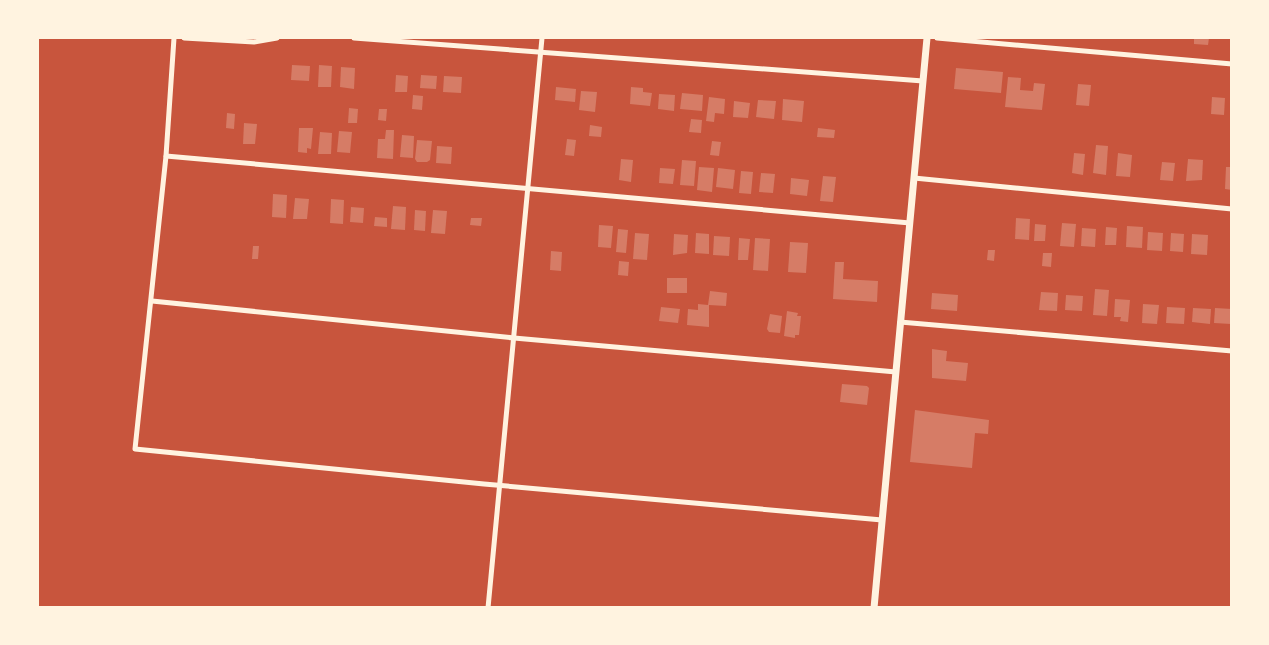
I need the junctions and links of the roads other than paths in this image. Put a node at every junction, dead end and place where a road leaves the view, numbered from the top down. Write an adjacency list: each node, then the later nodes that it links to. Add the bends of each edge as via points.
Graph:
1 (174, 38): 11 (street)
2 (184, 38): 3 (street, via 254,42)
3 (277, 38)
4 (354, 38): 8 (street)
5 (542, 38): 8 (street)
6 (927, 38): 10 (street)
7 (937, 38): 9 (street)
8 (541, 51): 10 (street); 13 (street)
9 (1232, 64)
10 (923, 82): 12 (street)
11 (166, 156): 13 (street); 16 (street)
12 (914, 178): 14 (street); 15 (street)
13 (527, 188): 15 (street); 18 (street)
14 (1232, 209)
15 (910, 223): 17 (street)
16 (152, 301): 18 (street); 21 (street, via 135,449)
17 (900, 322): 19 (street); 20 (street)
18 (514, 338): 20 (street); 21 (street)
19 (1232, 352)
20 (896, 372): 22 (street)
21 (500, 486): 22 (street); 23 (street)
22 (882, 520): 24 (street)
23 (488, 608)
24 (874, 608)

